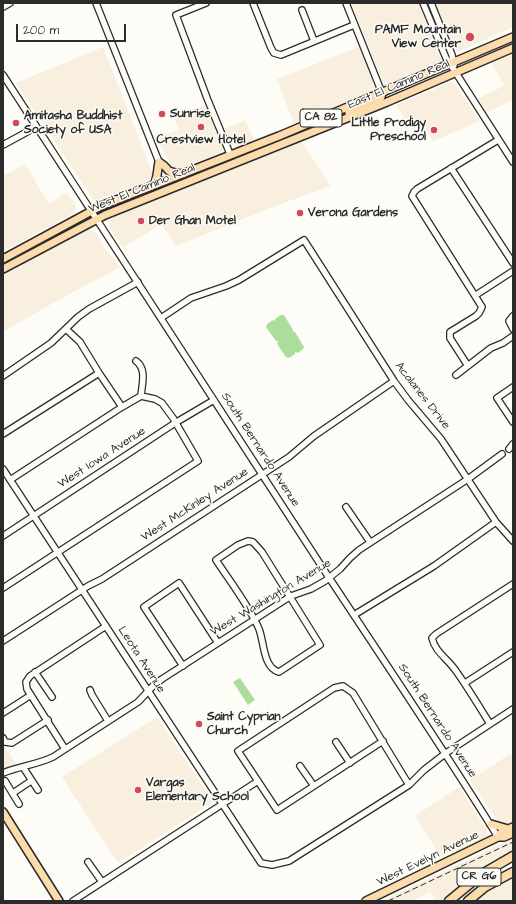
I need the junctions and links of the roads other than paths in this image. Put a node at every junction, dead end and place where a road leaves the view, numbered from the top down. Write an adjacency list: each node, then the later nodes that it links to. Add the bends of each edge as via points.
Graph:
1 (10, 3): 8 (street)
2 (96, 3): 26 (street)
3 (206, 3): 24 (street, via 176,15)
4 (253, 3): 12 (street, via 274,53 281,55)
5 (346, 3): 10 (street)
6 (423, 3): 14 (street, via 446,58)
7 (431, 3): 14 (street, via 452,55)
8 (3, 7)
9 (302, 10): 12 (street)
10 (354, 25): 12 (street); 17 (street)
11 (513, 37): 14 (main road, East El Camino Real / CA 82)
12 (314, 42)
13 (513, 48): 15 (main road, East El Camino Real / CA 82)
14 (452, 63): 15 (street); 17 (main road, East El Camino Real / CA 82)
15 (456, 73): 18 (main road, East El Camino Real / CA 82); 22 (street)
16 (3, 75): 19 (street, South Bernardo Avenue)
17 (382, 93): 18 (main road, via 379,100 339,117); 20 (main road, East El Camino Real / CA 82)
18 (329, 126): 21 (main road, East El Camino Real / CA 82)
19 (36, 127): 23 (street); 33 (street, South Bernardo Avenue)
20 (279, 136): 24 (main road, East El Camino Real / CA 82); 25 (main road, via 276,141 257,150)
21 (294, 140): 25 (main road, West El Camino Real / CA 82)
22 (498, 140): 27 (street); 28 (street)
23 (3, 145)
24 (230, 154): 29 (main road, East El Camino Real / CA 82); 31 (main road, via 226,162 198,173)
25 (254, 156): 31 (main road, West El Camino Real / CA 82)
26 (159, 162): 30 (main road, via 172,172); 32 (main road, via 158,178)
27 (513, 162)
28 (451, 168): 36 (street); 40 (street, via 412,194)
29 (192, 171): 30 (main road, West El Camino Real / CA 82)
30 (183, 175): 32 (main road, West El Camino Real / CA 82)
31 (186, 182): 34 (main road, West El Camino Real / CA 82)
32 (154, 186): 33 (main road, West El Camino Real / CA 82)
33 (91, 211): 34 (street, South Bernardo Avenue); 35 (main road, West El Camino Real / CA 82)
34 (96, 219): 37 (main road, West El Camino Real / CA 82); 39 (street, South Bernardo Avenue)
35 (3, 259)
36 (513, 263)
37 (3, 269)
38 (513, 271): 40 (street)
39 (138, 282): 42 (street, South Bernardo Avenue); 43 (street, via 78,316)
40 (476, 295): 47 (street, via 482,307 479,313 449,334)
41 (513, 316): 44 (street, via 509,321)
42 (160, 318): 51 (street, Acalanes Drive, via 191,298 239,280 304,240); 54 (street, South Bernardo Avenue)
43 (66, 329): 48 (street, via 80,342); 50 (street, via 51,344)
44 (513, 329)
45 (513, 336): 47 (street, via 491,348)
46 (136, 361): 53 (street, via 144,372)
47 (468, 366): 49 (street)
48 (98, 373): 55 (street); 58 (street)
49 (456, 375)
50 (3, 376)
51 (394, 381): 63 (street, West McKinley Avenue); 64 (street, Acalanes Drive, via 441,439)
52 (513, 387): 56 (street, via 497,398)
53 (141, 396): 55 (street); 57 (street, via 162,403)
54 (214, 400): 57 (street, West Iowa Avenue); 63 (street, South Bernardo Avenue)
55 (122, 407): 65 (street)
56 (513, 422)
57 (175, 423): 67 (street, West Iowa Avenue); 72 (street, via 198,461)
58 (3, 434)
59 (513, 444): 60 (street)
60 (509, 449)
61 (502, 454): 64 (street, West Washington Avenue)
62 (3, 469): 65 (street, Leota Avenue)
63 (262, 474): 73 (street, South Bernardo Avenue); 76 (street, West McKinley Avenue)
64 (468, 479): 68 (street, Acalanes Drive); 71 (street, West Washington Avenue)
65 (10, 480): 67 (street, Leota Avenue)
66 (346, 507): 71 (street)
67 (34, 516): 69 (street, West Iowa Avenue); 72 (street, Leota Avenue)
68 (496, 522): 70 (street, Acalanes Drive); 78 (street, via 434,566)
69 (3, 536)
70 (513, 541)
71 (370, 542): 73 (street, West Washington Avenue)
72 (58, 552): 75 (street); 76 (street, Leota Avenue)
73 (329, 577): 77 (street, West Washington Avenue, via 311,589); 78 (street, South Bernardo Avenue)
74 (513, 584): 86 (street, via 432,638 438,652)
75 (3, 588)
76 (82, 590): 80 (street, Leota Avenue); 81 (street, West McKinley Avenue)
77 (291, 596): 79 (street, West Washington Avenue); 79 (street, via 320,645 279,672 274,671 267,660 261,633); 79 (street, via 262,552 252,542 238,545 216,560)
78 (354, 615): 100 (street, South Bernardo Avenue)
79 (254, 619): 82 (street, West Washington Avenue)
80 (106, 626): 85 (street); 88 (street, Leota Avenue)
81 (3, 641)
82 (218, 643): 84 (street, West Washington Avenue); 84 (street, via 179,583 144,607)
83 (513, 652): 86 (street)
84 (183, 666): 88 (street, West Washington Avenue)
85 (35, 672): 89 (street, via 26,682); 90 (street)
86 (465, 683): 95 (street)
87 (90, 690): 94 (street)
88 (149, 691): 94 (street, West Washington Avenue, via 138,702); 113 (street, Leota Avenue)
89 (30, 694): 92 (street); 93 (street)
90 (52, 697)
91 (513, 709): 95 (street)
92 (3, 714)
93 (48, 720): 96 (street, via 12,743 5,742); 99 (street)
94 (108, 721): 99 (street, West Washington Avenue)
95 (490, 724): 100 (street)
96 (3, 738)
97 (383, 741): 101 (street); 107 (street, via 353,693 344,686 334,688 238,751); 108 (street)
98 (336, 742): 101 (street)
99 (65, 749): 103 (street, West Washington Avenue, via 40,763)
100 (446, 753): 108 (street); 115 (street, South Bernardo Avenue)
101 (350, 763): 109 (street)
102 (300, 766): 109 (street)
103 (23, 767): 104 (street, West Washington Avenue); 106 (street)
104 (3, 772)
105 (5, 780): 111 (street)
106 (31, 781): 110 (street); 111 (street)
107 (258, 781): 109 (street, via 277,810); 113 (street)
108 (409, 784): 113 (street, Leota Avenue, via 289,861 272,865 261,863)
109 (314, 786)
110 (38, 790)
111 (13, 793): 112 (street)
112 (19, 804)
113 (222, 804): 122 (street)
114 (3, 812): 124 (main road)
115 (491, 824): 116 (main road); 117 (street, South Bernardo Avenue)
116 (511, 830): 117 (main road, West Evelyn Avenue, via 504,837)
117 (498, 837): 126 (main road, West Evelyn Avenue)
118 (513, 857): 127 (highway, CR G6, via 472,882)
119 (88, 862): 122 (street)
120 (513, 872): 123 (highway, CR G6)
121 (513, 876): 123 (highway)
122 (102, 882): 125 (street)
123 (494, 882): 128 (highway, CR G6)
124 (59, 901)
125 (74, 901)
126 (366, 901)
127 (449, 901)
128 (468, 901)

